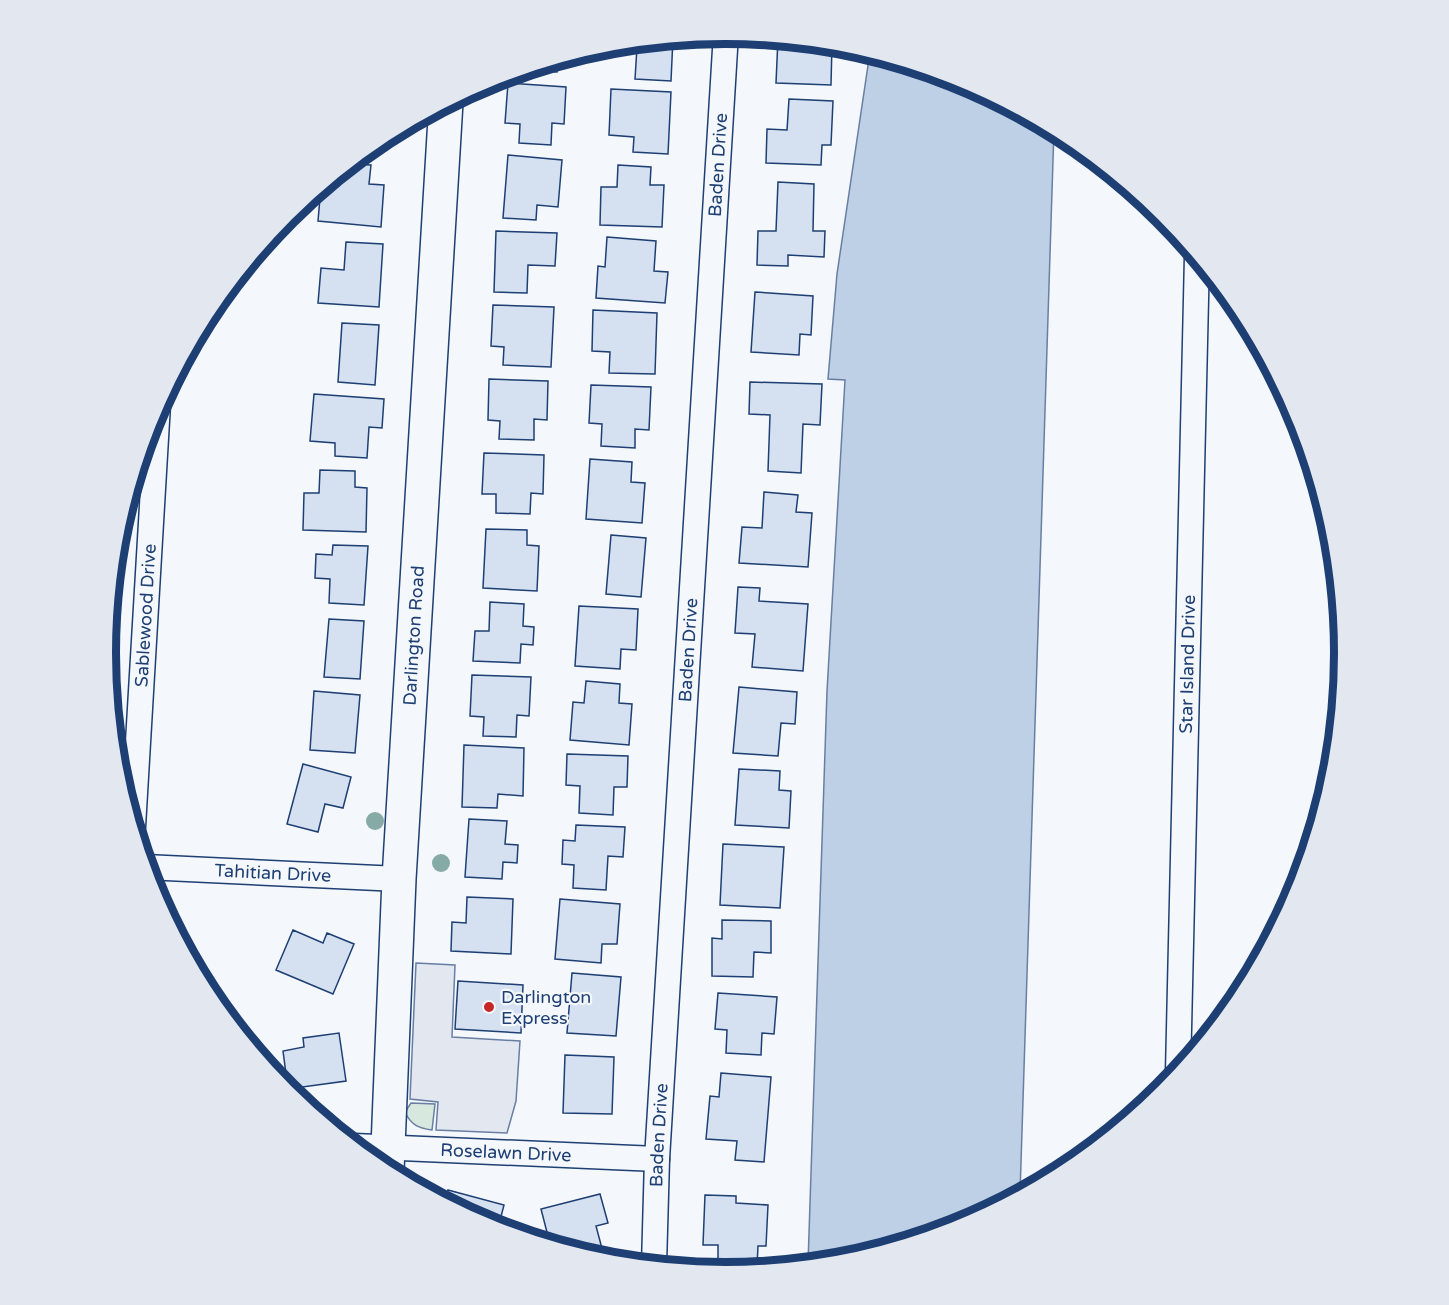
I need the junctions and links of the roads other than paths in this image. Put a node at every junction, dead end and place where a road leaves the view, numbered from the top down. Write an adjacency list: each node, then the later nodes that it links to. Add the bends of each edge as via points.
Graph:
1 (725, 44): 9 (street, Baden Drive)
2 (445, 111): 7 (street, Darlington Road)
3 (1197, 269): 8 (street, Star Island Drive)
4 (156, 435): 5 (street, Sablewood Drive)
5 (134, 803)
6 (155, 867): 7 (street, Tahitian Drive)
7 (399, 879): 10 (street, Darlington Road)
8 (1178, 1058)
9 (657, 1159): 10 (street, Roselawn Drive); 11 (street, Baden Drive)
10 (387, 1160)
11 (654, 1257)

